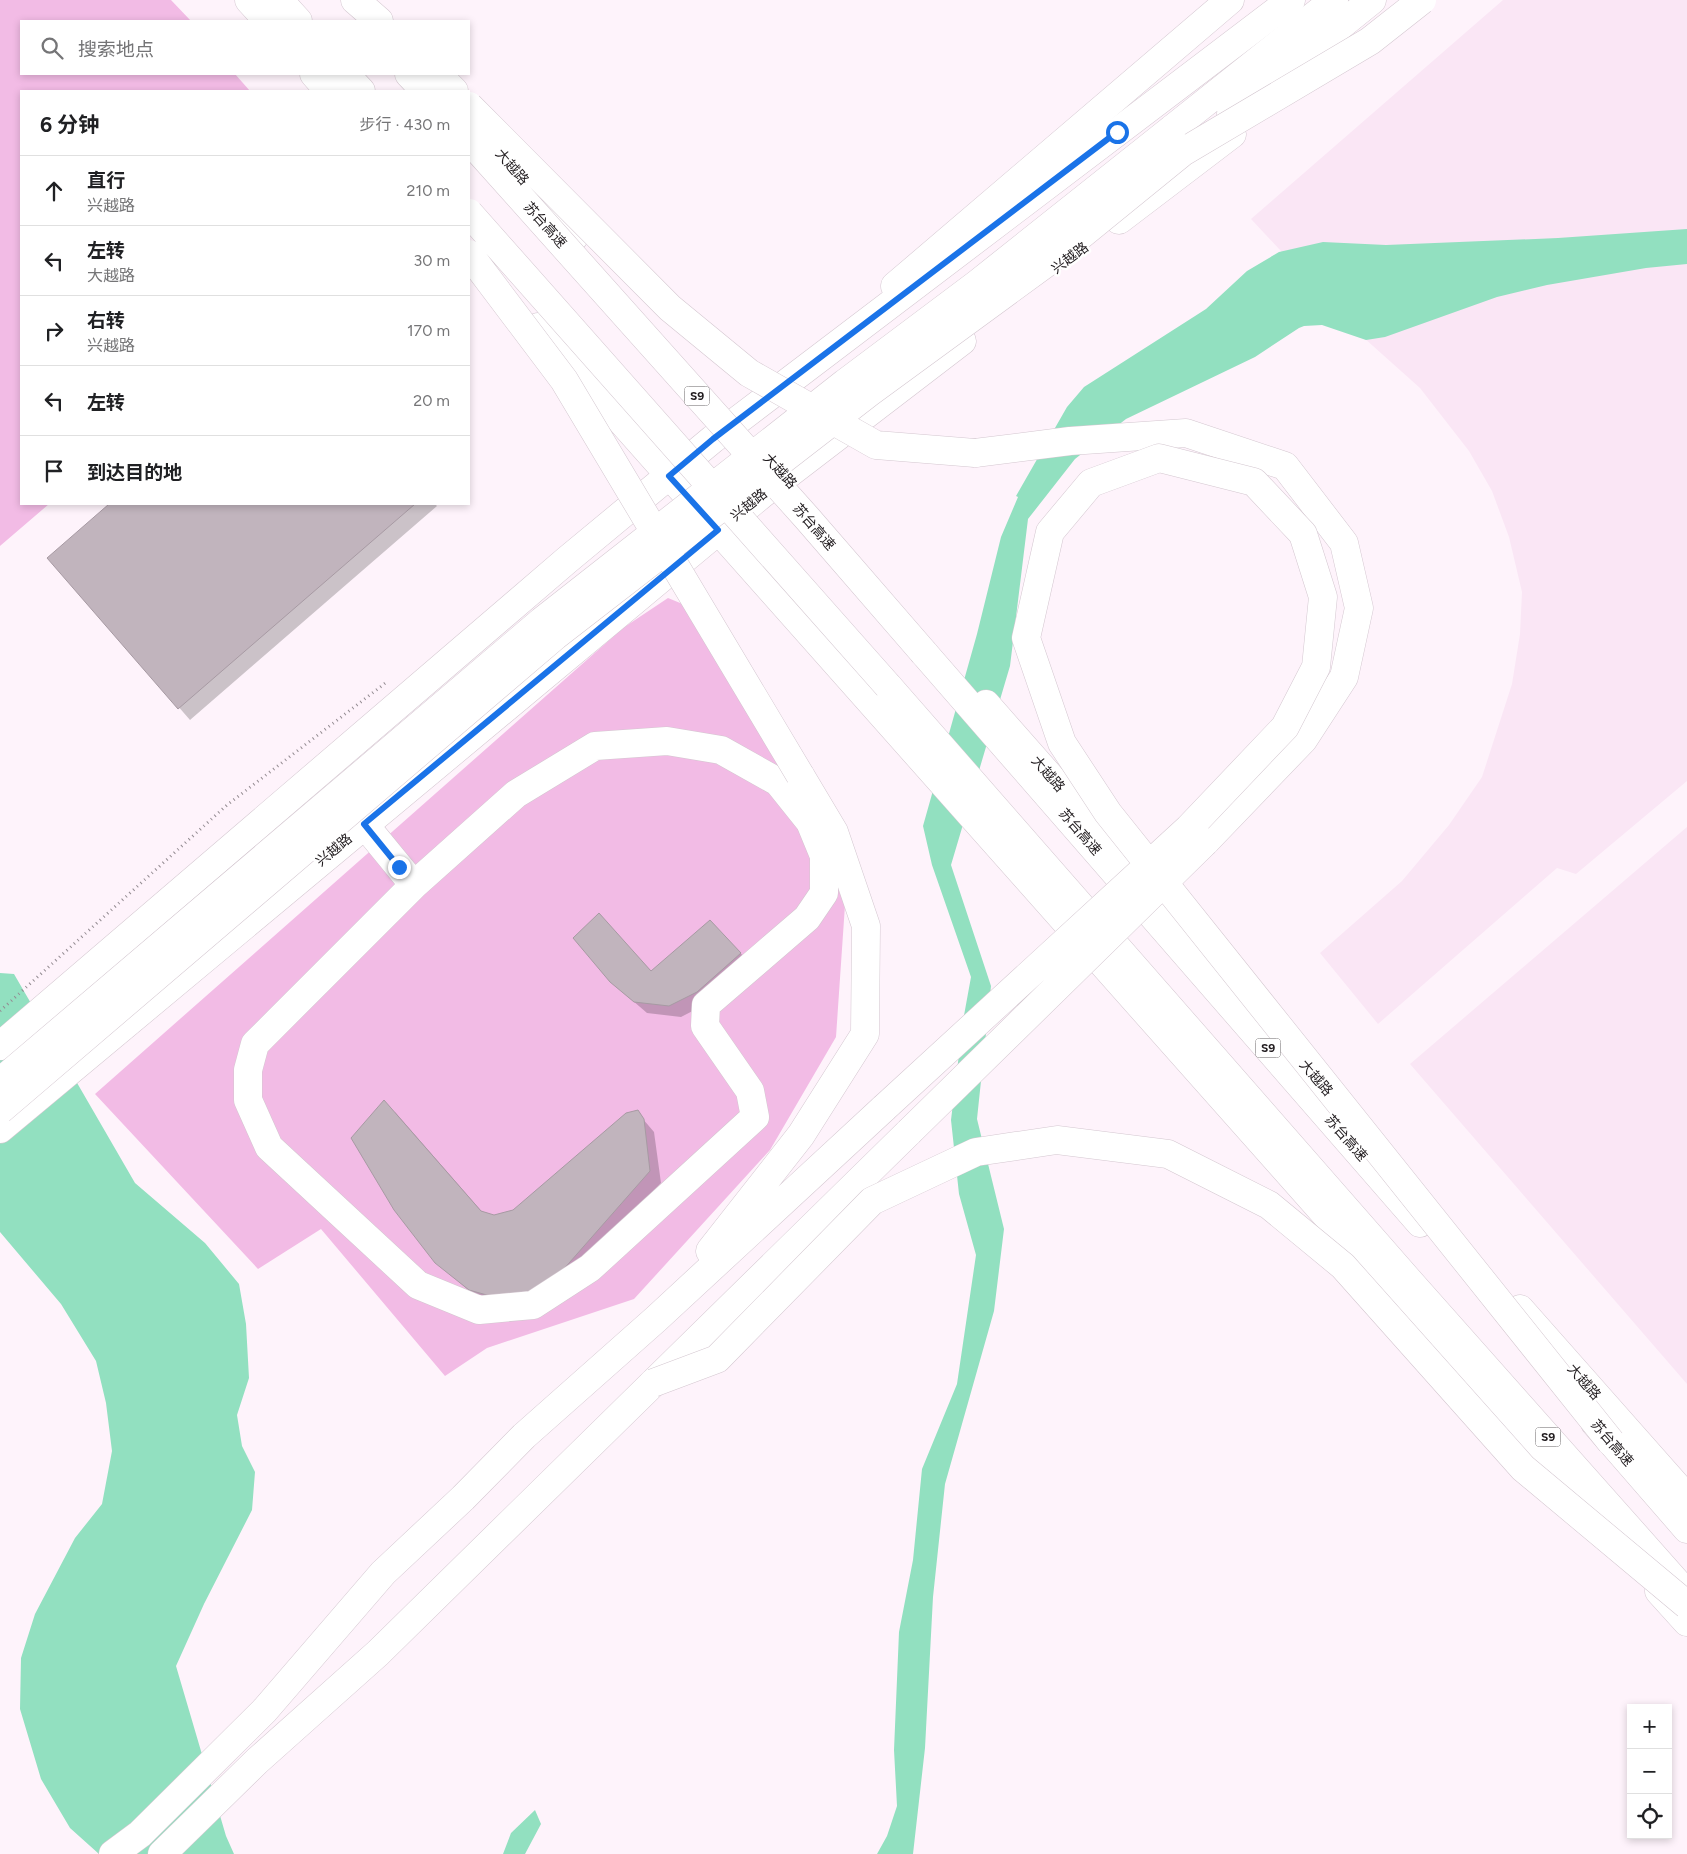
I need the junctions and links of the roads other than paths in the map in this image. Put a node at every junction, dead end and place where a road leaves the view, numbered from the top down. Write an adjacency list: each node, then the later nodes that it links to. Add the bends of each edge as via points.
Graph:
1 (249, 0): 13 (main road)
2 (278, 0): 14 (main road); 15 (main road)
3 (343, 0): 16 (main road)
4 (355, 0): 17 (main road)
5 (364, 0): 18 (main road)
6 (1230, 0): 38 (main road)
7 (1291, 0): 38 (main road)
8 (1312, 0): 33 (main road)
9 (1334, 0): 33 (main road)
10 (1372, 0): 33 (main road, bridge)
11 (1402, 0): 40 (main road, 兴越路)
12 (1422, 0): 33 (main road, bridge, via 1370,41)
13 (267, 20)
14 (291, 20)
15 (297, 20)
16 (361, 20)
17 (378, 20)
18 (382, 20)
19 (315, 75): 25 (main road)
20 (333, 75): 26 (main road)
21 (346, 75): 27 (main road)
22 (410, 75): 28 (main road)
23 (431, 75): 29 (main road)
24 (438, 75): 30 (main road)
25 (328, 90)
26 (344, 90)
27 (359, 90)
28 (424, 90)
29 (444, 90)
30 (453, 90)
31 (470, 107): 49 (main road, bridge, via 670,308 750,373 876,445 975,453 1070,441 1186,433 1285,466 1344,542 1359,608 1344,677 1303,740 1191,856)
32 (470, 119): 38 (main road, 大越路)
33 (1178, 140): 45 (main road, bridge, via 985,277 542,621); 46 (main road, bridge, via 1049,261 870,392 554,636)
34 (470, 141): 50 (main road, 苏台高速 / S9, bridge, via 807,518)
35 (470, 214): 53 (main road, S9, bridge)
36 (470, 250): 39 (main road)
37 (470, 255): 48 (main road, bridge, via 564,380 834,832 866,926 865,1034 801,1135)
38 (737, 421): 39 (main road); 40 (main road, 大越路)
39 (669, 476): 41 (main road); 44 (main road)
40 (785, 476): 41 (main road, 兴越路); 51 (main road, 大越路)
41 (718, 530): 42 (main road, 兴越路); 55 (main road)
42 (364, 824): 43 (main road); 47 (main road, 兴越路)
43 (414, 885): 43 (main road, via 255,1044 248,1070 248,1100 270,1147 418,1285 480,1310 533,1305 590,1268 755,1117 750,1091 705,1026 706,1005 807,918 824,893 824,856 810,822 778,782 721,750 667,741 595,746 516,794)
44 (0, 1046)
45 (0, 1082)
46 (0, 1110)
47 (0, 1129)
48 (656, 1319): 50 (main road, bridge, via 949,1048 1145,868 1152,861 1181,834 1188,828 1285,727 1316,667 1324,597 1303,534 1254,482 1159,458 1091,483 1050,532 1026,638 1062,743 1108,813 1133,844 1145,860 1151,868); 56 (main road, via 524,1436 383,1573 264,1711 140,1834)
49 (653, 1383): 54 (main road, bridge, via 717,1359 872,1201 976,1152 1057,1140 1168,1154 1269,1205 1343,1266 1523,1468); 57 (main road, via 378,1653 257,1760)
50 (1611, 1442): 52 (main road, 苏台高速 / S9)
51 (1687, 1498)
52 (1687, 1529)
53 (1687, 1594)
54 (1687, 1605)
55 (1687, 1622)
56 (113, 1854)
57 (162, 1854)

